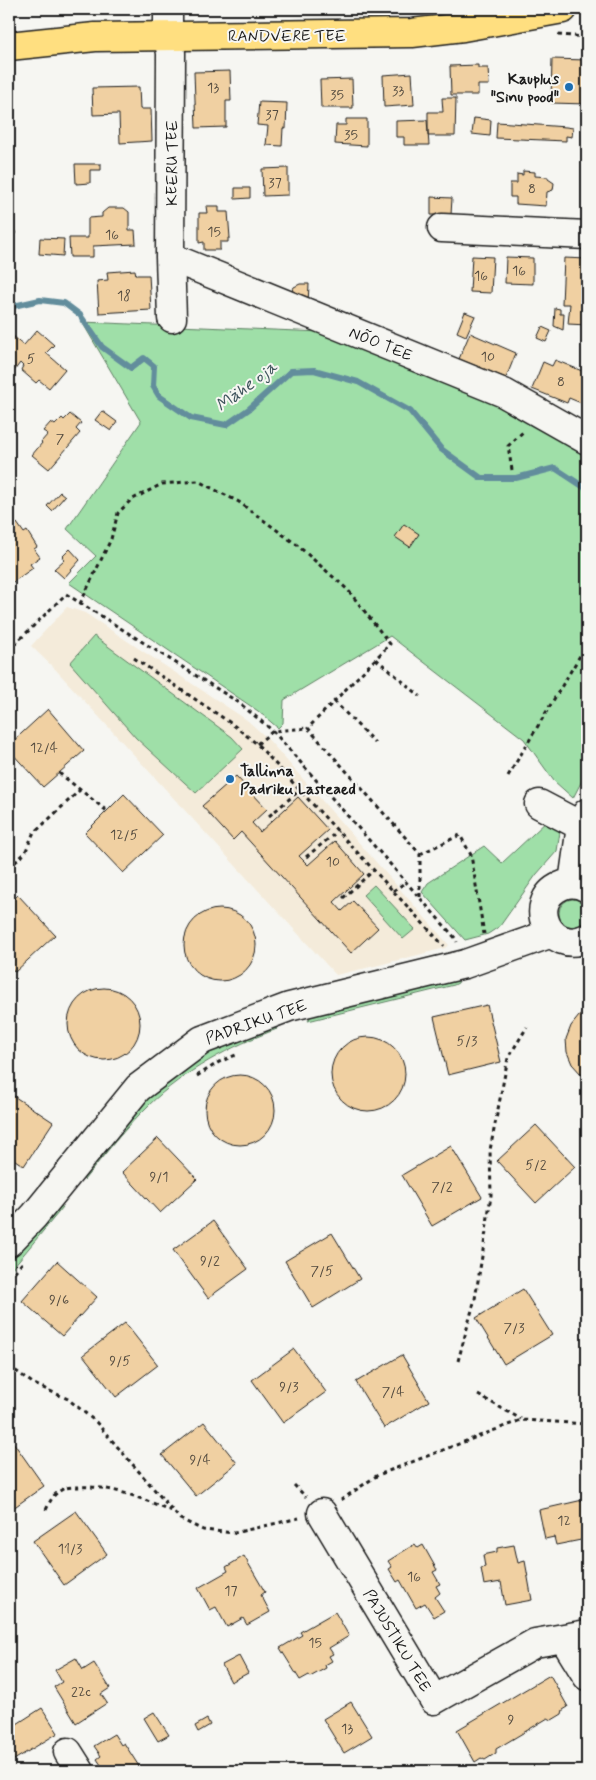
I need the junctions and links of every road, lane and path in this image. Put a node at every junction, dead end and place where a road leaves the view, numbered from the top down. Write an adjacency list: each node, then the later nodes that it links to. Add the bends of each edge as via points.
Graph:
1 (168, 9): 4 (street, KEERU TEE)
2 (563, 9): 4 (main road, RANDVERE TEE, via 412,34)
3 (553, 35): 5 (path)
4 (168, 36): 6 (main road, RANDVERE TEE, via 95,37); 9 (street, KEERU TEE, via 171,53)
5 (587, 37)
6 (9, 46)
7 (442, 228): 8 (street)
8 (587, 235)
9 (170, 258): 10 (street, KEERU TEE); 11 (street, NÕO TEE, via 504,393)
10 (172, 318)
11 (542, 414): 12 (street, NÕO TEE); 13 (path, via 508,446)
12 (587, 440)
13 (512, 470)
14 (80, 604): 16 (path, via 66,594); 18 (path, via 111,539 118,514 131,500 162,484 198,481 239,502 298,545 348,590 390,644); 22 (path, via 238,702)
15 (587, 644): 26 (path)
16 (9, 650)
17 (134, 658): 24 (path)
18 (376, 659): 19 (path); 20 (path)
19 (420, 696)
20 (334, 701): 21 (path); 23 (path)
21 (308, 728): 22 (path); 34 (path)
22 (273, 731): 24 (path); 38 (path)
23 (374, 743)
24 (257, 744): 28 (path)
25 (59, 773): 27 (path)
26 (508, 776)
27 (80, 790): 30 (path); 36 (path, via 33,834 26,853)
28 (300, 790): 31 (path); 33 (path)
29 (539, 804): 32 (street)
30 (107, 811)
31 (269, 816)
32 (584, 819): 39 (street)
33 (338, 830): 35 (path); 37 (path)
34 (420, 854): 41 (path); 45 (path, via 460,835 471,855)
35 (306, 857)
36 (9, 868)
37 (374, 870): 40 (path); 42 (path)
38 (406, 882): 40 (path); 41 (path)
39 (580, 886): 43 (street, via 565,884 550,893 545,901 543,918)
40 (393, 891): 46 (path)
41 (420, 897): 46 (path, via 456,939)
42 (343, 898)
43 (552, 934): 44 (street, via 570,942); 46 (street, PADRIKU TEE)
44 (587, 938)
45 (485, 939)
46 (457, 958): 48 (street, PADRIKU TEE, via 289,1007 202,1040 138,1088)
47 (527, 1027): 49 (path, via 508,1058 490,1150 491,1195 475,1299)
48 (9, 1242)
49 (458, 1361)
50 (9, 1366): 55 (path, via 34,1384 68,1399 96,1422)
51 (478, 1395): 52 (path)
52 (521, 1420): 53 (path); 56 (path, via 378,1475)
53 (587, 1424)
54 (46, 1510): 55 (path, via 52,1497 64,1488 85,1487 139,1497)
55 (174, 1512): 56 (path, via 180,1519 204,1530 234,1533)
56 (322, 1513): 57 (street, PAJUSTIKU TEE, via 434,1700 535,1643)
57 (576, 1636): 58 (street)
58 (587, 1676)

